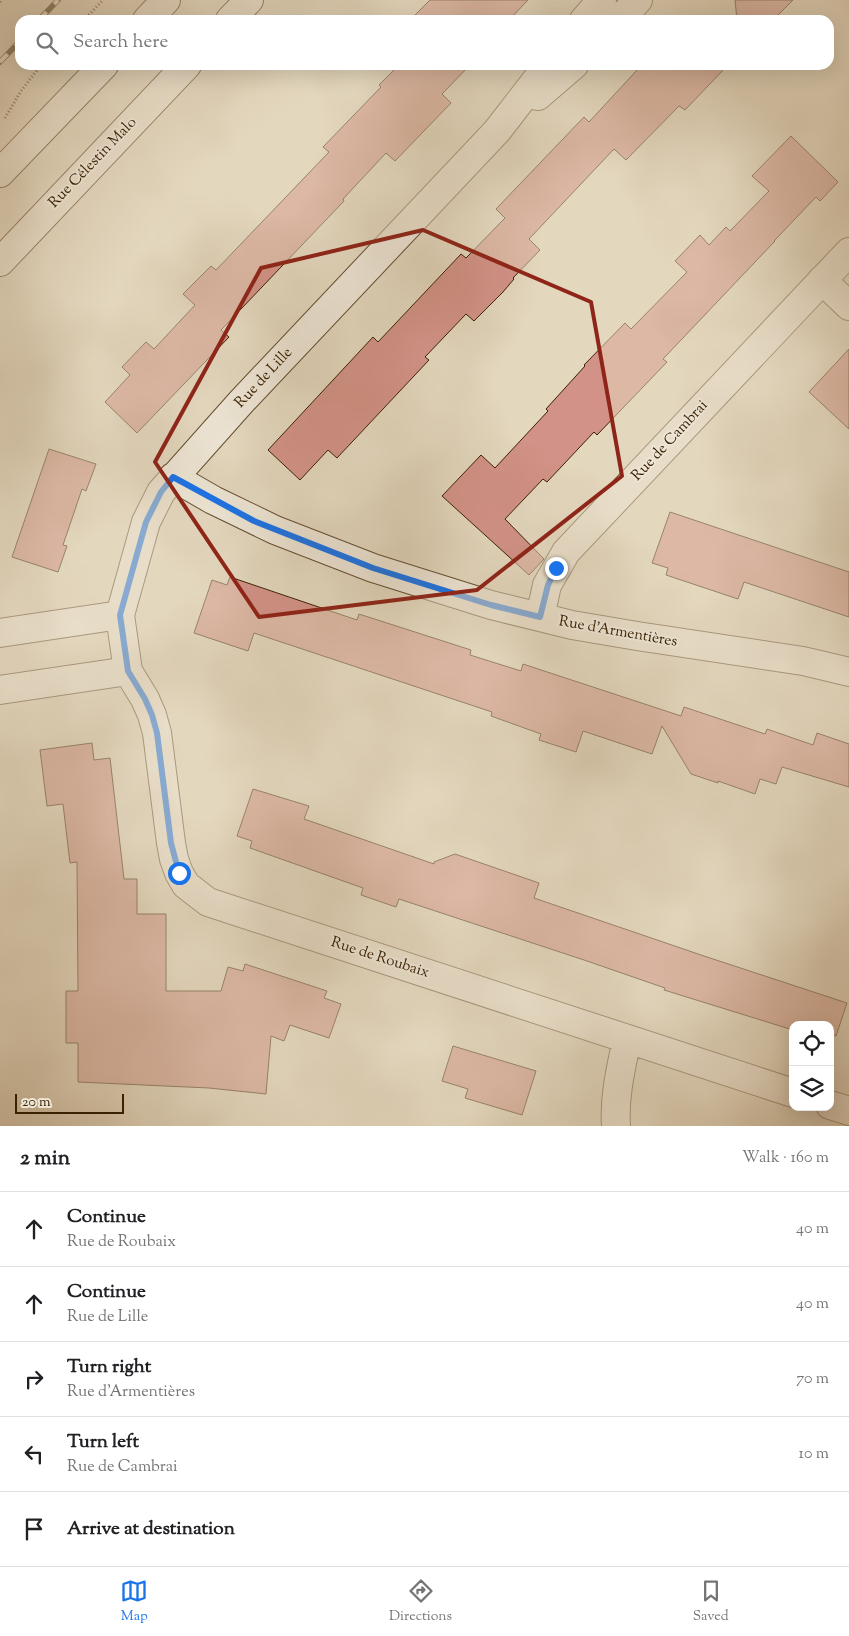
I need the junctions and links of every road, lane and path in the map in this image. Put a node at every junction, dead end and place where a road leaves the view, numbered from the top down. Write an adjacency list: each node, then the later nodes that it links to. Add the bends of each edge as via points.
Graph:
1 (103, 0): 6 (path)
2 (166, 0): 7 (street)
3 (249, 0): 8 (street)
4 (602, 0): 9 (street)
5 (638, 0): 10 (street)
6 (89, 15)
7 (152, 15)
8 (235, 15)
9 (588, 15)
10 (624, 15)
11 (37, 70): 16 (path)
12 (99, 70): 18 (street)
13 (182, 70): 20 (street, Rue Célestin Malo)
14 (544, 70): 17 (street, Rue de Lille)
15 (568, 70): 17 (street, Rue de Lille)
16 (4, 119)
17 (497, 131): 23 (street, Rue de Lille)
18 (0, 173)
19 (849, 252): 21 (street, Rue de Cambrai)
20 (0, 262)
21 (822, 280): 22 (street); 25 (street, Rue de Cambrai, via 566,552 548,585)
22 (849, 306)
23 (173, 477): 24 (street, Rue de Lille, via 161,492 146,522); 25 (street, Rue d'Armentières, via 254,521 327,550 409,580)
24 (120, 615): 26 (street); 27 (street, Rue de Lille)
25 (540, 617): 28 (street, Rue d'Armentières, via 628,635 803,661)
26 (0, 633)
27 (128, 671): 29 (street); 30 (street, Rue de Roubaix, via 145,699 157,733 174,859 186,885 198,895 208,902)
28 (849, 672)
29 (0, 690)
30 (627, 1039): 31 (street, Rue de Roubaix); 34 (street, via 618,1085)
31 (789, 1092)
32 (834, 1106): 33 (street)
33 (849, 1111)
34 (616, 1126)

